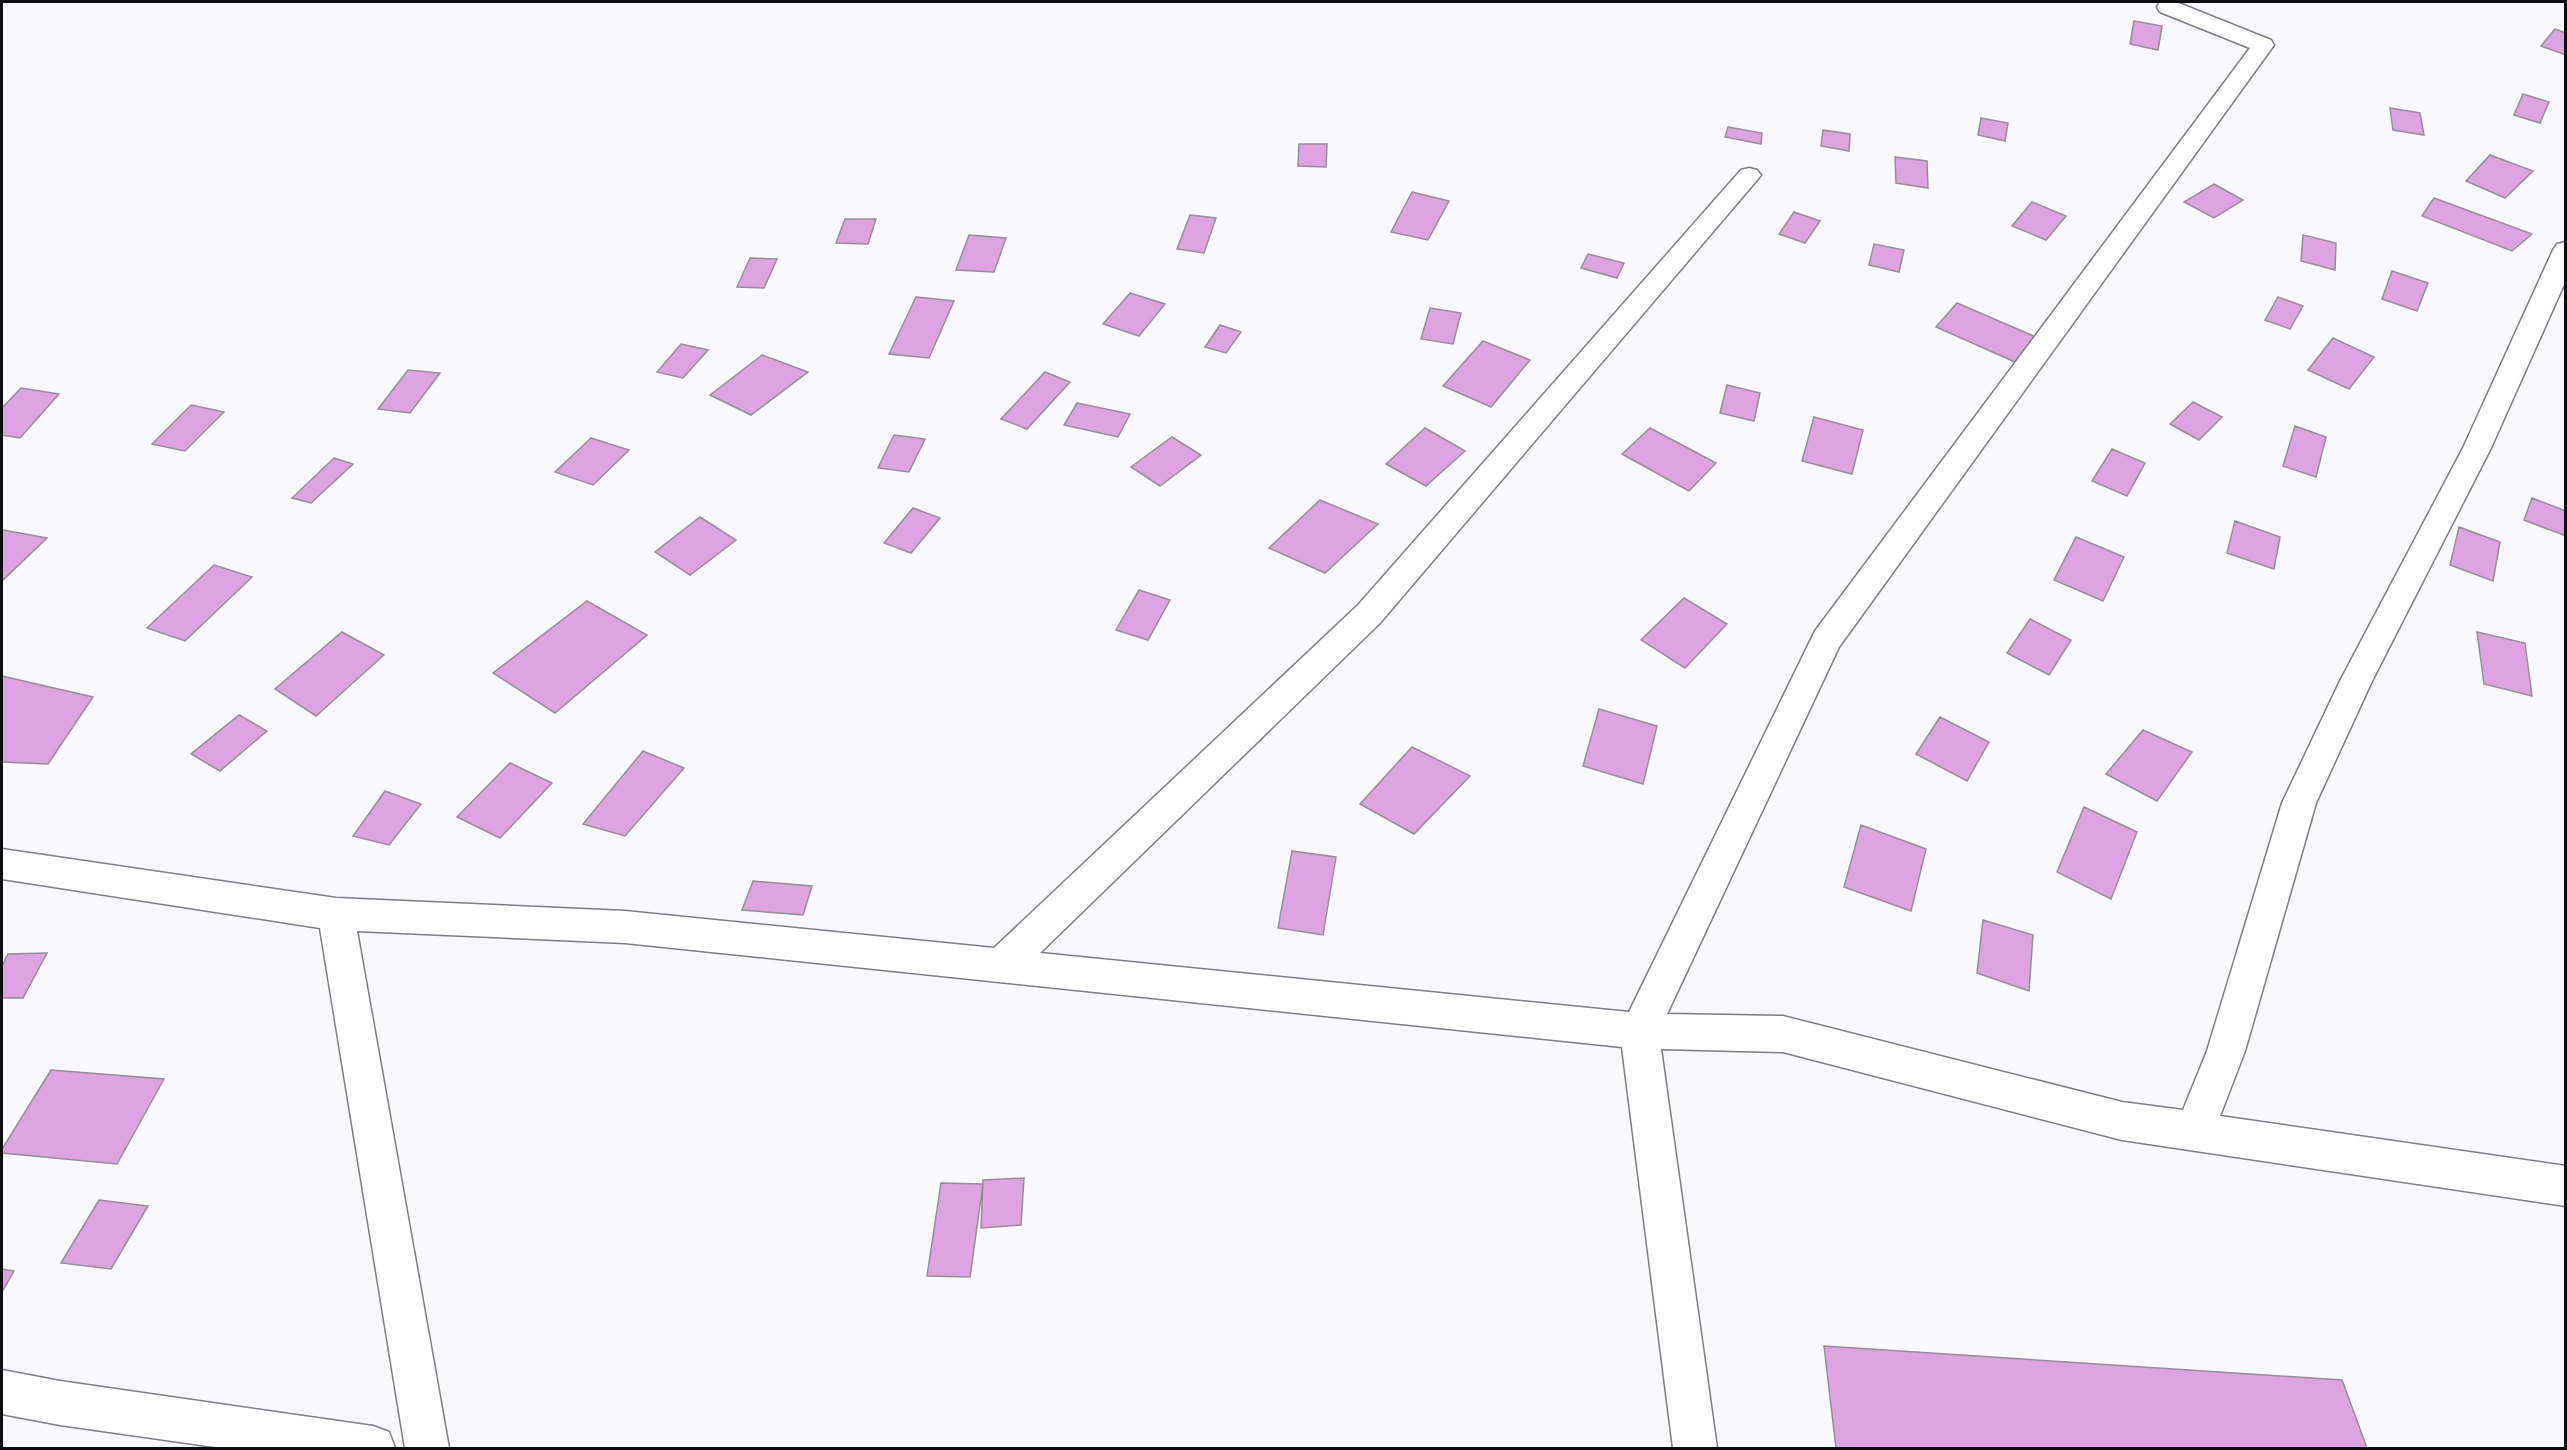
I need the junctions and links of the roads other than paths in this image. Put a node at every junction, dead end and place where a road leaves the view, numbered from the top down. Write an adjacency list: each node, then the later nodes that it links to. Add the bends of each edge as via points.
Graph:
1 (2168, 7): 7 (street, via 2264,45 1826,640)
2 (1749, 175): 6 (street, via 1369,614)
3 (2565, 250): 8 (street, via 2477,448 2356,681 2299,803 2226,1051)
4 (2, 864): 5 (street)
5 (336, 914): 6 (street, via 625,927); 12 (street)
6 (1003, 964): 7 (street)
7 (1640, 1031): 8 (street, via 1783,1034 2122,1121); 13 (street)
8 (2194, 1131): 9 (street)
9 (2565, 1186)
10 (2, 1392): 11 (street)
11 (373, 1449)
12 (427, 1449)
13 (1695, 1449)

